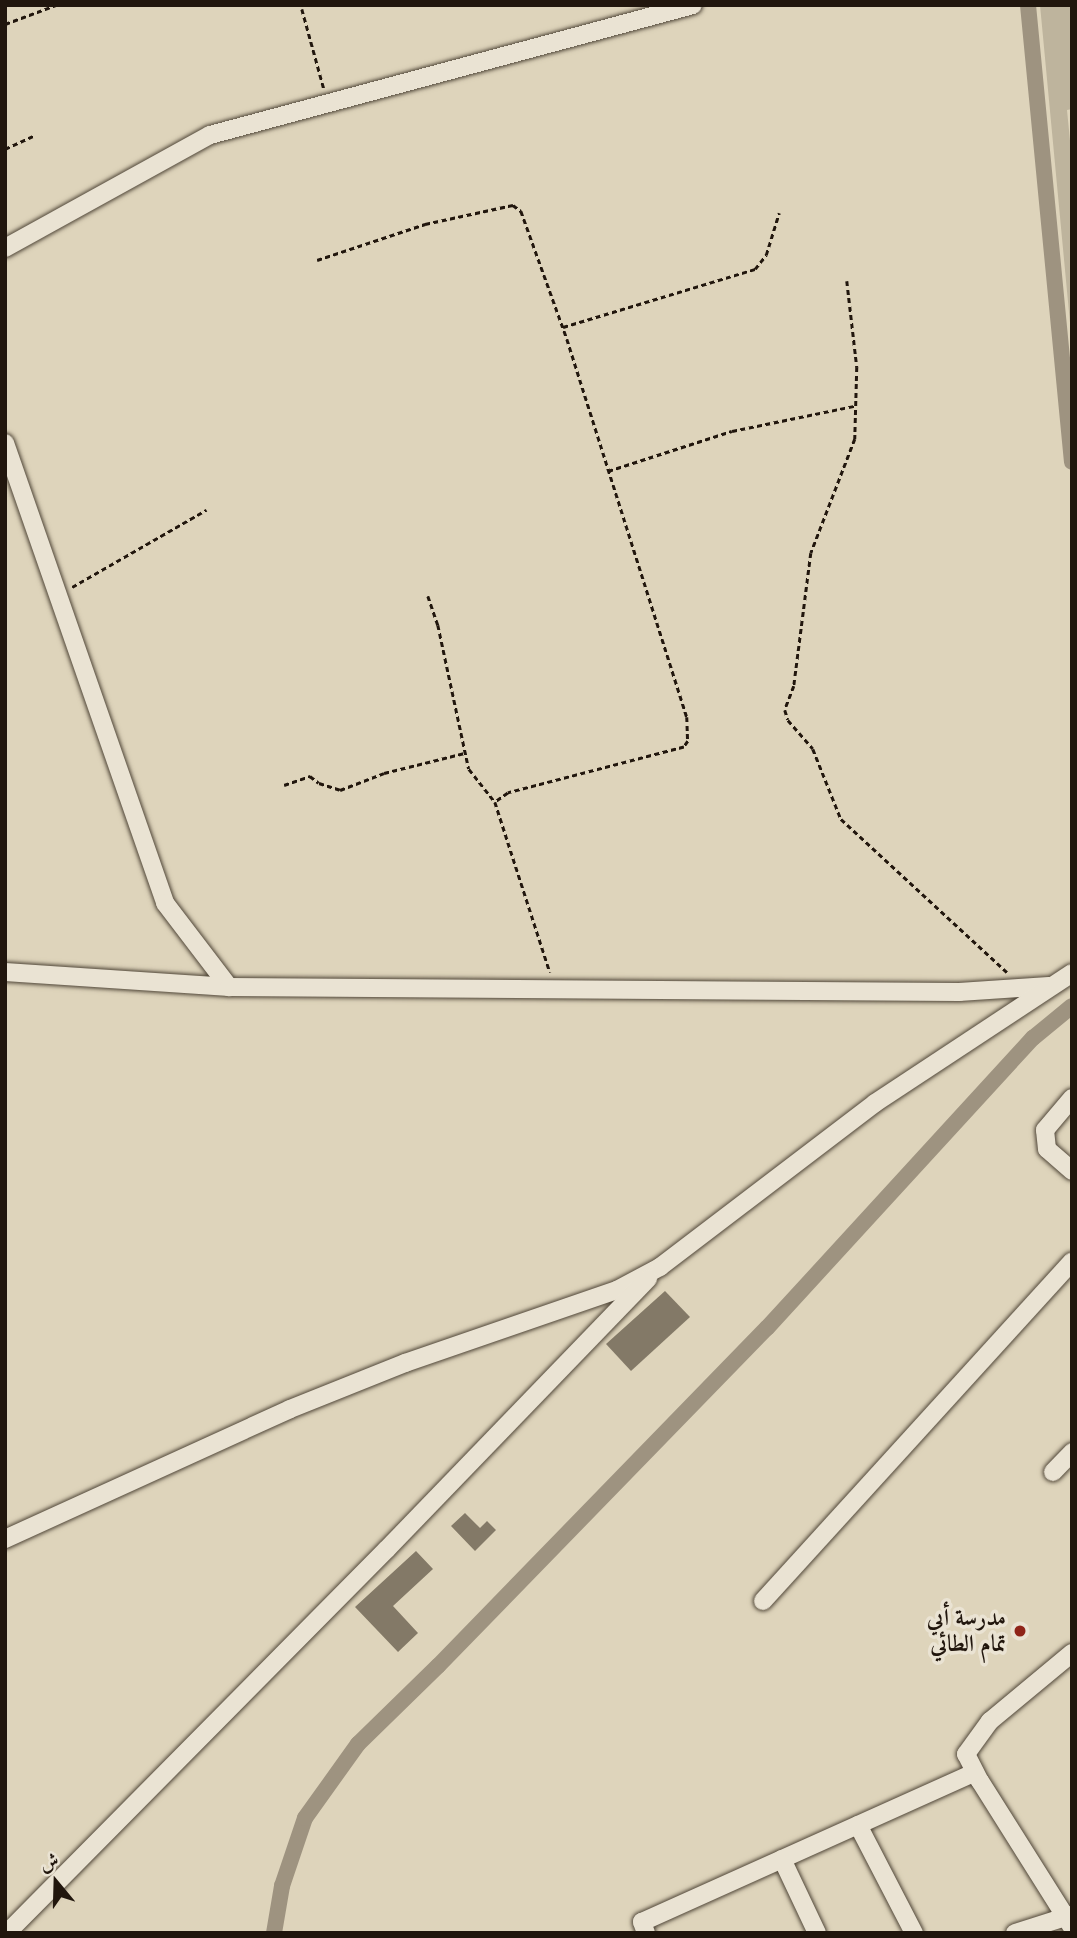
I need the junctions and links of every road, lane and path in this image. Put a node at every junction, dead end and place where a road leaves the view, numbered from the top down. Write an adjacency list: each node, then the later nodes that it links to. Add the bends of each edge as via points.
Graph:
1 (56, 5): 4 (path)
2 (693, 5): 5 (street)
3 (302, 9): 5 (path)
4 (5, 24)
5 (327, 103): 9 (street, via 210,135)
6 (35, 135): 7 (path)
7 (5, 149)
8 (779, 213): 12 (path, via 766,255 755,269)
9 (5, 248)
10 (317, 260): 12 (path, via 425,224 513,205 521,211)
11 (847, 281): 13 (path, via 857,367)
12 (563, 327): 15 (path)
13 (854, 406): 15 (path, via 732,431); 26 (path, via 855,439 811,553 794,686 785,710 813,749 841,819 998,960)
14 (5, 443): 17 (street)
15 (608, 471): 21 (path, via 687,717 688,741 684,747 508,793)
16 (206, 510): 17 (path)
17 (57, 595): 25 (street, via 165,903)
18 (428, 596): 19 (path)
19 (465, 753): 20 (path, via 384,773 340,790 310,776); 21 (path, via 469,769)
20 (284, 785)
21 (495, 802): 27 (path)
22 (5, 972): 25 (street)
23 (1072, 973): 24 (street)
24 (1053, 985): 26 (street); 31 (street, via 875,1103)
25 (229, 987): 27 (street)
26 (1020, 988): 27 (street, via 959,992)
27 (555, 989)
28 (1072, 1098): 29 (street, via 1045,1130 1047,1149)
29 (1072, 1171)
30 (1072, 1261): 35 (street)
31 (660, 1267): 34 (street, via 617,1290 405,1363 290,1409); 41 (street)
32 (1072, 1452): 33 (street)
33 (1053, 1472)
34 (5, 1539)
35 (763, 1601)
36 (1072, 1653): 37 (street, via 990,1721 966,1754)
37 (975, 1772): 38 (street); 40 (street)
38 (858, 1825): 39 (street); 44 (street)
39 (782, 1859): 42 (street, via 642,1922); 43 (street)
40 (1070, 1920): 45 (street)
41 (7, 1933)
42 (646, 1933)
43 (817, 1933)
44 (914, 1933)
45 (1015, 1933)

